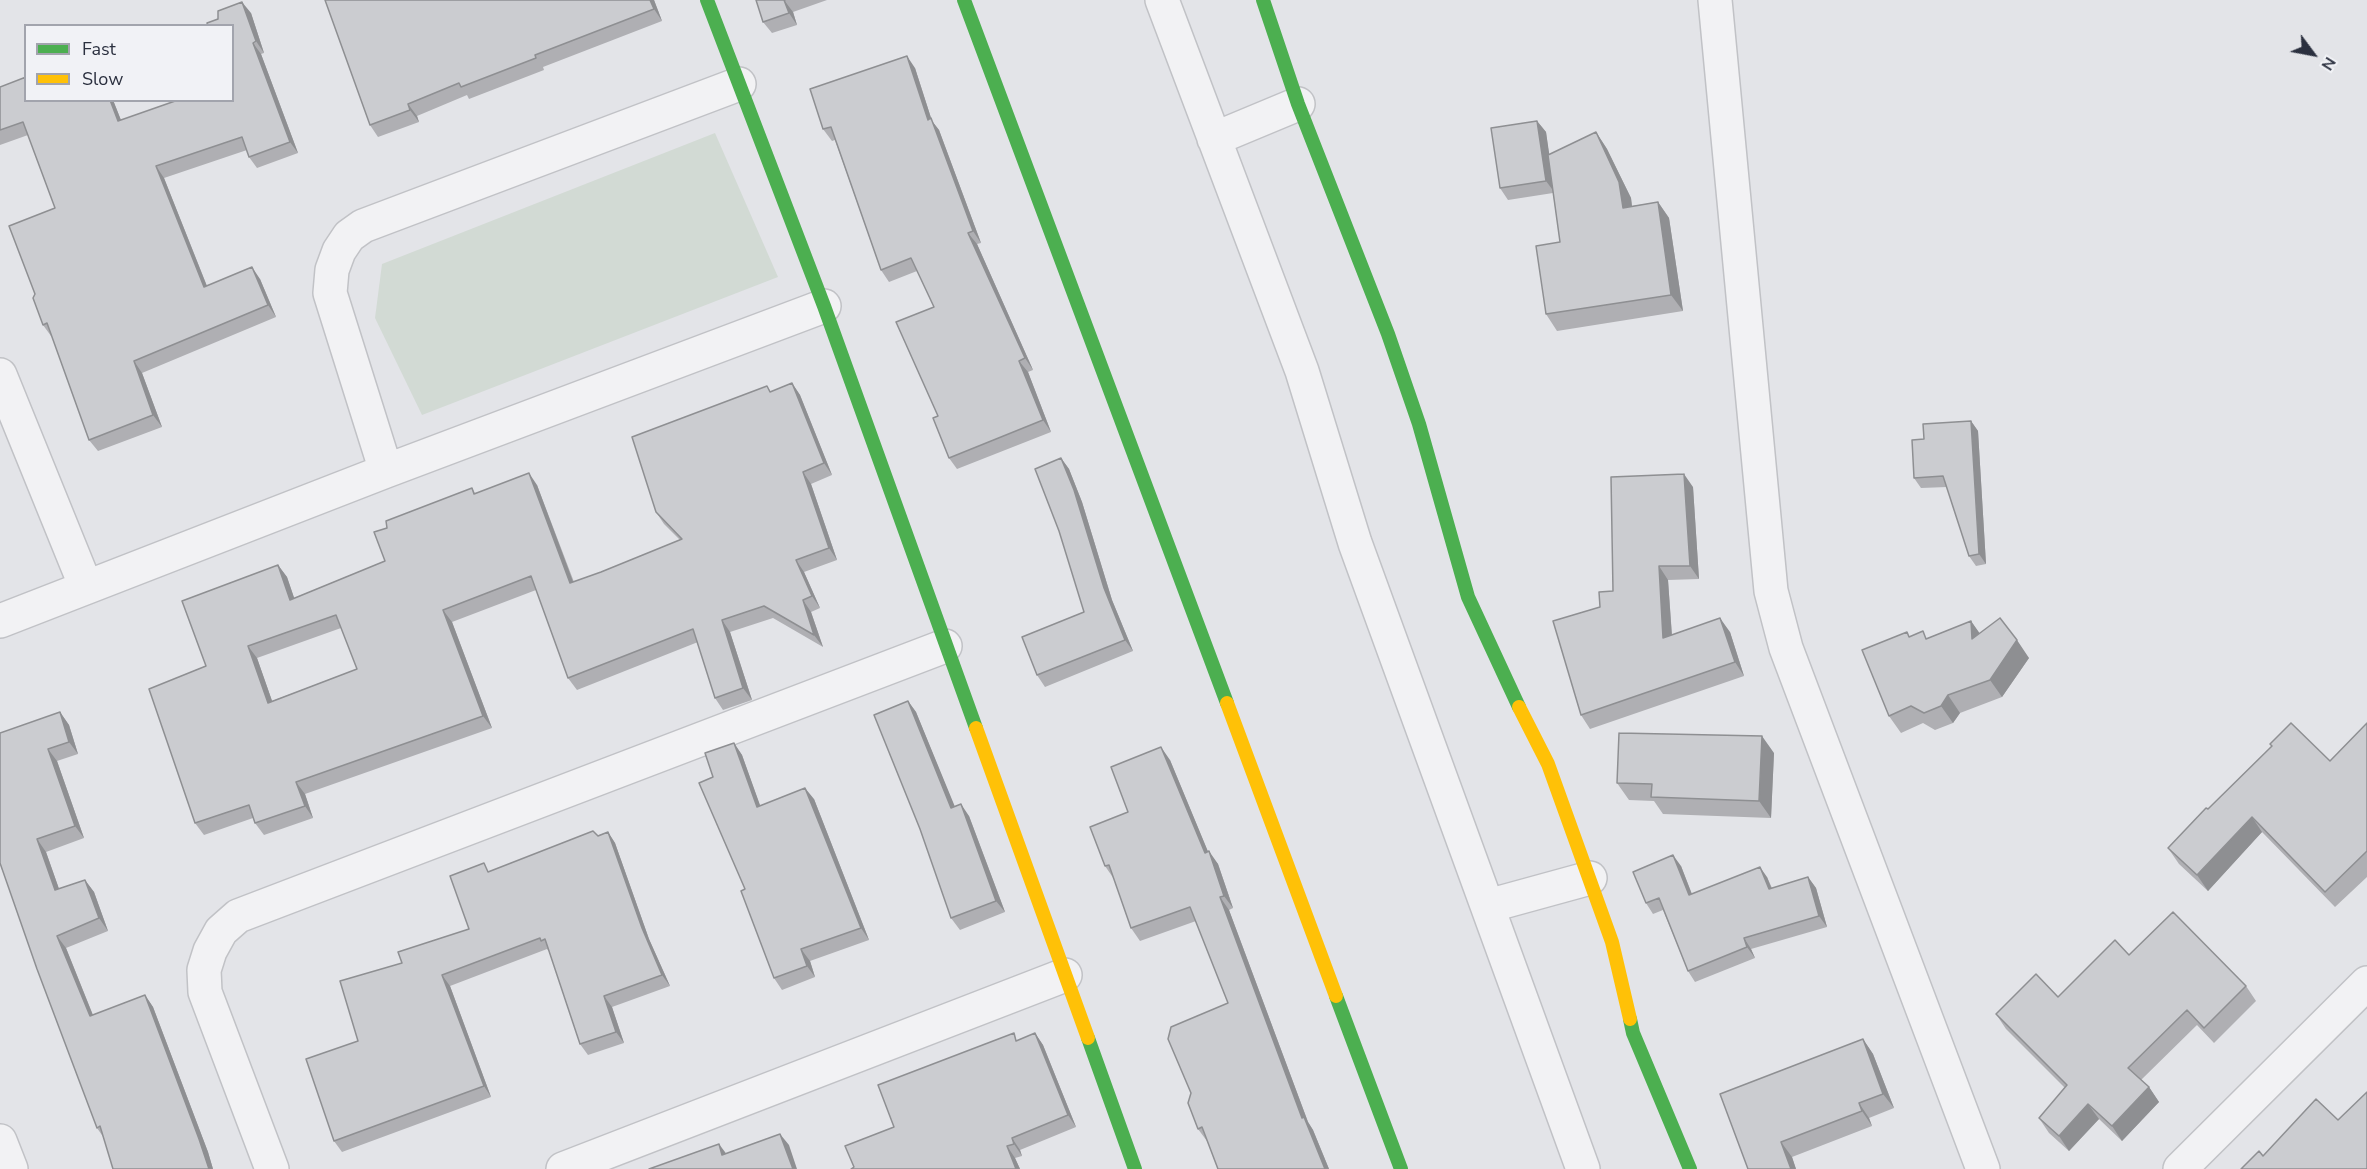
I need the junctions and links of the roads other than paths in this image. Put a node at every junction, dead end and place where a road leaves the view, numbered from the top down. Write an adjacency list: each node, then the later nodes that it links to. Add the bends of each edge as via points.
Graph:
1 (707, 0): 6 (street)
2 (964, 0): 24 (street)
3 (1161, 0): 8 (street)
4 (1263, 0): 7 (street)
5 (1715, 0): 27 (street, via 1771,591 1786,648)
6 (739, 84): 9 (street); 11 (street, via 363,226 350,236 332,270 330,292)
7 (1298, 104): 8 (street); 15 (street, via 1415,412 1468,597 1548,765)
8 (1214, 139): 16 (street, via 1302,371 1355,543)
9 (824, 306): 11 (street); 14 (street)
10 (0, 375): 12 (street)
11 (386, 471): 12 (street)
12 (86, 587): 13 (street)
13 (0, 621)
14 (945, 646): 17 (street); 21 (street, via 238,916 221,931 210,951 204,970 205,992)
15 (1590, 878): 16 (street); 26 (street, via 1612,942 1633,1033)
16 (1488, 906): 25 (street)
17 (1065, 975): 22 (street); 23 (street)
18 (2367, 982): 28 (street)
19 (0, 1141): 20 (street)
20 (10, 1169)
21 (272, 1169)
22 (563, 1169)
23 (1135, 1169)
24 (1401, 1169)
25 (1583, 1169)
26 (1690, 1169)
27 (1983, 1169)
28 (2180, 1169)

